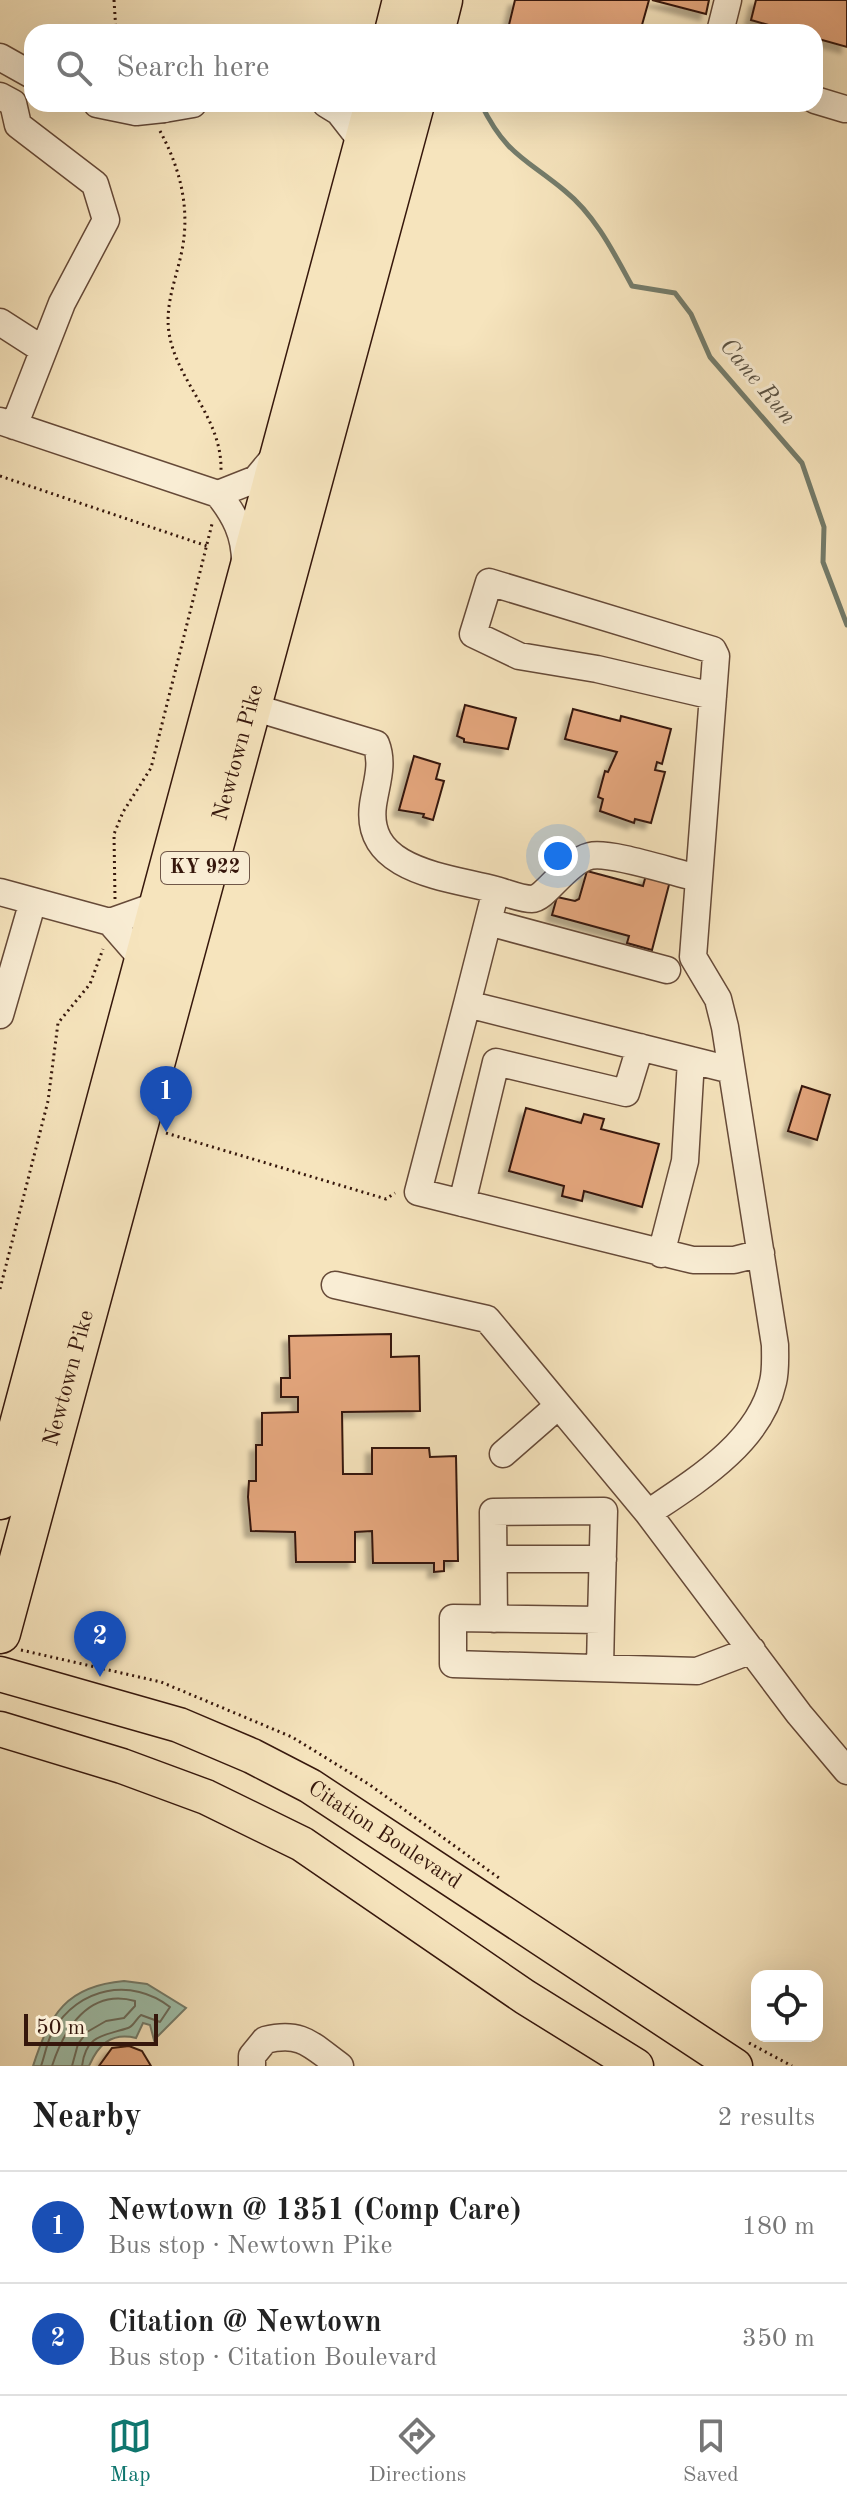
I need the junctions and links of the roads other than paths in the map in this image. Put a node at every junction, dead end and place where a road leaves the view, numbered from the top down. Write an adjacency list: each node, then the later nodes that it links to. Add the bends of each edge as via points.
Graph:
1 (403, 0): 4 (highway)
2 (442, 0): 5 (highway)
3 (728, 0): 6 (street)
4 (397, 24)
5 (436, 24)
6 (722, 24)
7 (0, 57): 8 (street)
8 (24, 70)
9 (15, 96): 17 (street, via 18,125 95,184 106,220)
10 (823, 102): 11 (street)
11 (845, 109)
12 (337, 112): 15 (street)
13 (373, 112): 15 (highway, Newtown Pike / KY 922)
14 (412, 112): 23 (highway, Newtown Pike / KY 922)
15 (364, 144): 19 (highway, Newtown Pike / KY 922)
16 (0, 322): 17 (street)
17 (42, 349): 18 (street)
18 (7, 424): 20 (street)
19 (283, 441): 20 (street, via 273,463 256,479); 21 (highway, Newtown Pike / KY 922)
20 (218, 494): 21 (street, via 245,541)
21 (243, 590): 23 (highway, via 248,640 237,685); 28 (highway, Newtown Pike / KY 922)
22 (713, 696): 22 (street, via 713,650 489,582 473,634 519,656); 24 (street)
23 (249, 706): 25 (street, via 376,744 381,757 371,820 389,855 402,864); 54 (highway, Newtown Pike / KY 922)
24 (699, 878): 25 (street, via 606,854 589,856 569,868 542,896 532,899); 38 (street, via 693,957 718,999)
25 (496, 890): 29 (street)
26 (0, 892): 27 (street)
27 (33, 901): 30 (street); 31 (street)
28 (158, 905): 30 (street); 32 (highway, Newtown Pike / KY 922)
29 (488, 922): 33 (street); 34 (street)
30 (107, 934): 32 (street)
31 (11, 940): 35 (street)
32 (144, 961): 46 (highway, Newtown Pike / KY 922)
33 (667, 970)
34 (467, 1004): 36 (street); 39 (street, via 418,1192)
35 (0, 1015)
36 (640, 1047): 37 (street); 39 (street, via 626,1093 496,1062)
37 (691, 1060): 38 (street); 41 (street, via 685,1161)
38 (731, 1070): 40 (street)
39 (462, 1203): 41 (street)
40 (761, 1253): 41 (street, via 734,1260); 48 (street, via 775,1345 774,1381 764,1408 729,1452)
41 (661, 1254)
42 (335, 1285): 43 (street, via 487,1319)
43 (558, 1406): 44 (street); 45 (street)
44 (503, 1454)
45 (629, 1492): 47 (street); 48 (street)
46 (0, 1499)
47 (604, 1511): 49 (street, via 493,1512); 50 (street)
48 (648, 1513): 53 (street)
49 (494, 1559): 50 (street); 51 (street)
50 (603, 1559): 52 (street)
51 (494, 1619): 52 (street); 55 (street, via 453,1618 453,1664)
52 (601, 1620): 55 (street)
53 (752, 1650): 55 (street, via 697,1671); 57 (street)
54 (13, 1652): 61 (main road, Citation Boulevard, via 310,1786)
55 (600, 1668)
56 (0, 1729): 60 (main road, via 206,1797 302,1844)
57 (847, 1771)
58 (252, 2066): 59 (street, via 252,2056 265,2040 289,2034)
59 (340, 2066)
60 (636, 2066)
61 (735, 2066)

